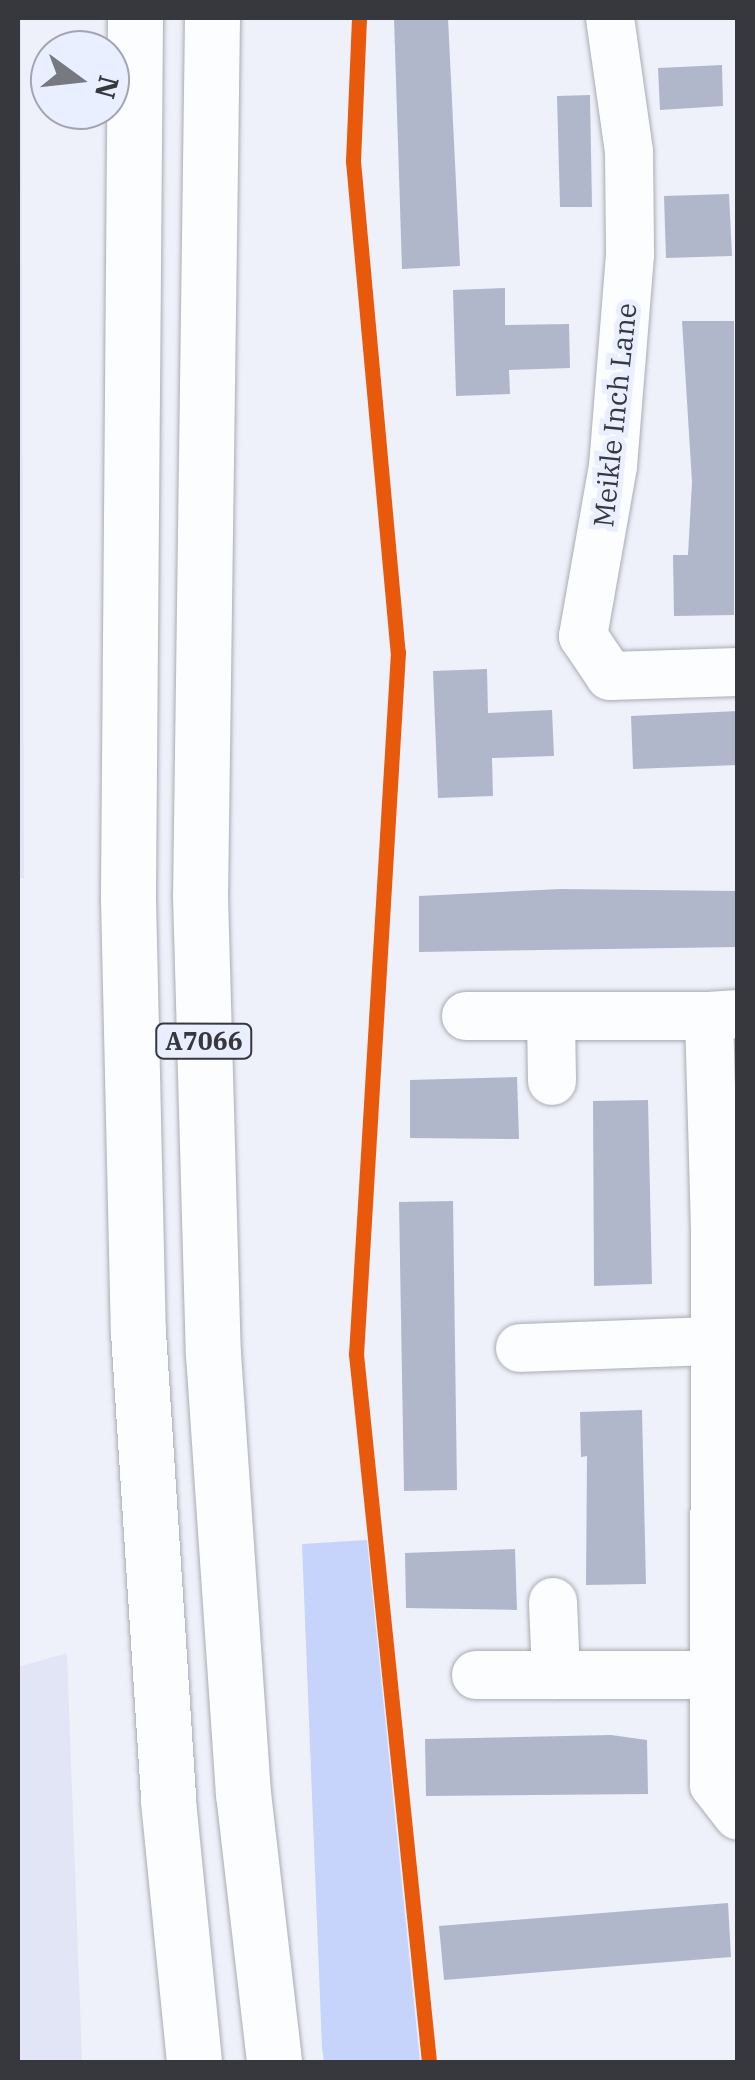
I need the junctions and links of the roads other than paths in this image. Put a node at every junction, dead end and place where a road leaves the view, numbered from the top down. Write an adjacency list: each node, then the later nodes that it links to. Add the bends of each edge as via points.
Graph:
1 (135, 18): 18 (main road, A7066, via 128,898 138,1332 168,1801)
2 (212, 18): 19 (main road, A7066, via 200,895 212,1334 243,1793)
3 (610, 18): 4 (street, Meikle Inch Lane, via 629,152 629,273 613,466 583,636 610,676)
4 (738, 672)
5 (724, 1015): 7 (street); 9 (street)
6 (466, 1016): 7 (street)
7 (551, 1016): 8 (street)
8 (552, 1081)
9 (726, 1237): 10 (street)
10 (715, 1340): 11 (street); 12 (street)
11 (520, 1348)
12 (726, 1450): 14 (street)
13 (553, 1602): 16 (street)
14 (714, 1674): 16 (street); 17 (street, via 714,1785)
15 (476, 1675): 16 (street)
16 (556, 1675)
17 (738, 1816)
18 (194, 2062)
19 (274, 2062)

